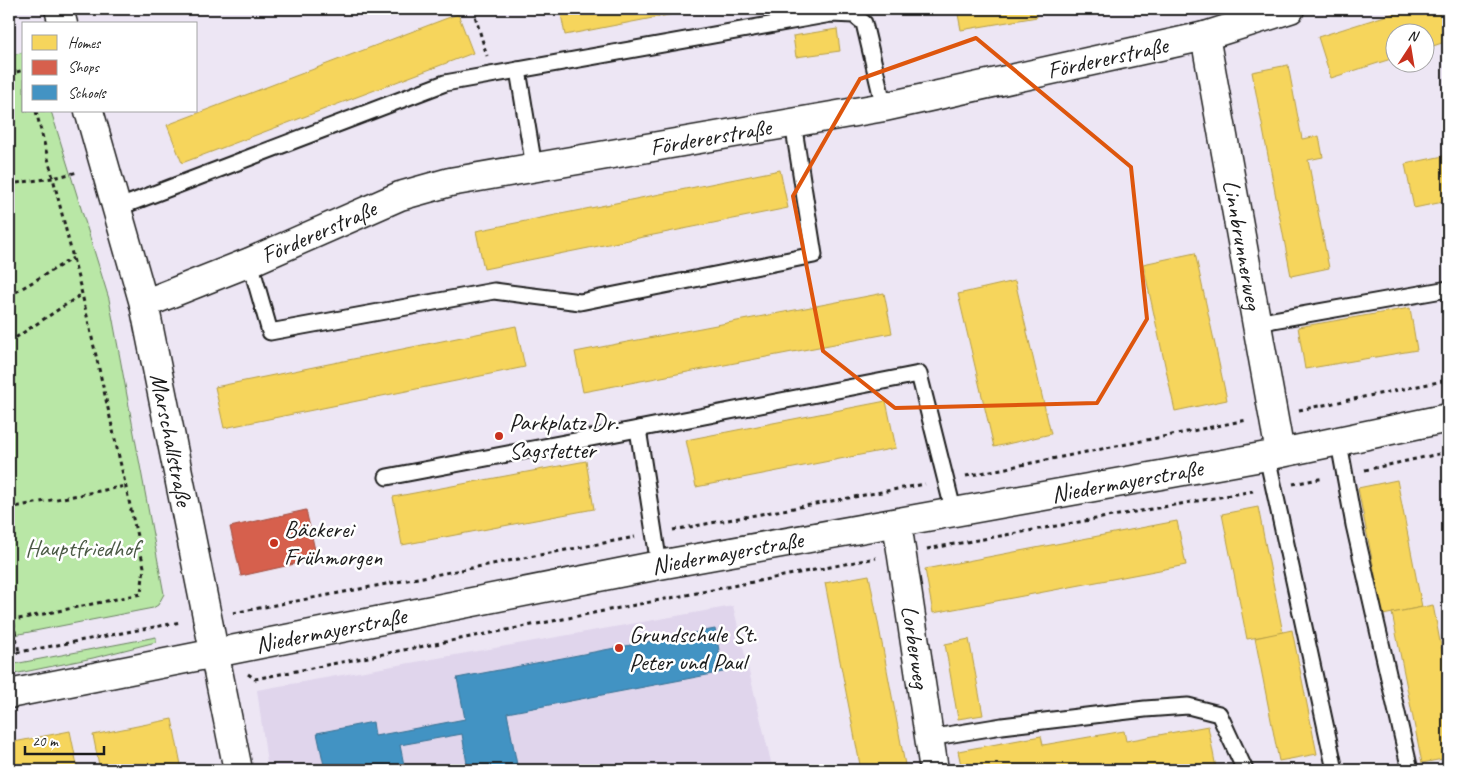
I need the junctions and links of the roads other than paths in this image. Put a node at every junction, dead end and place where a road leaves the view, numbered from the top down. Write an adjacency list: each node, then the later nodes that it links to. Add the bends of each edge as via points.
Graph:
1 (59, 9): 3 (street)
2 (1290, 9): 4 (street, Fördererstraße)
3 (62, 22)
4 (1205, 36): 6 (street, Fördererstraße); 14 (street, Linnbrunnerweg)
5 (518, 70): 6 (lane, via 831,14 854,15 864,23); 9 (lane); 10 (lane, via 445,83)
6 (884, 107): 8 (street, Fördererstraße)
7 (89, 112): 10 (street, Marschallstraße)
8 (794, 123): 9 (street, Fördererstraße); 11 (lane, via 814,255 580,302 494,291 270,332)
9 (534, 167): 11 (street, Fördererstraße, via 450,182 400,196)
10 (117, 208): 13 (street, Marschallstraße)
11 (250, 262): 13 (street, Fördererstraße)
12 (1448, 289): 14 (lane)
13 (144, 304): 23 (street, Marschallstraße)
14 (1256, 323): 18 (street, Linnbrunnerweg, via 1273,415)
15 (1448, 418): 17 (street, Niedermayerstraße)
16 (638, 429): 19 (lane); 20 (lane, via 919,374); 22 (lane)
17 (1338, 442): 18 (street, Niedermayerstraße); 30 (lane)
18 (1273, 455): 20 (street, Niedermayerstraße); 29 (lane, via 1274,488)
19 (387, 477)
20 (954, 513): 21 (street, Niedermayerstraße)
21 (896, 523): 22 (street, Niedermayerstraße); 25 (street, Lorberweg)
22 (659, 565): 23 (street, Niedermayerstraße)
23 (213, 653): 24 (street, Niedermayerstraße); 26 (street, Marschallstraße)
24 (9, 694)
25 (929, 738): 27 (street, Lorberweg); 28 (lane, via 1012,725 1188,706 1219,714)
26 (238, 770)
27 (934, 770)
28 (1245, 770)
29 (1335, 770)
30 (1410, 770)

